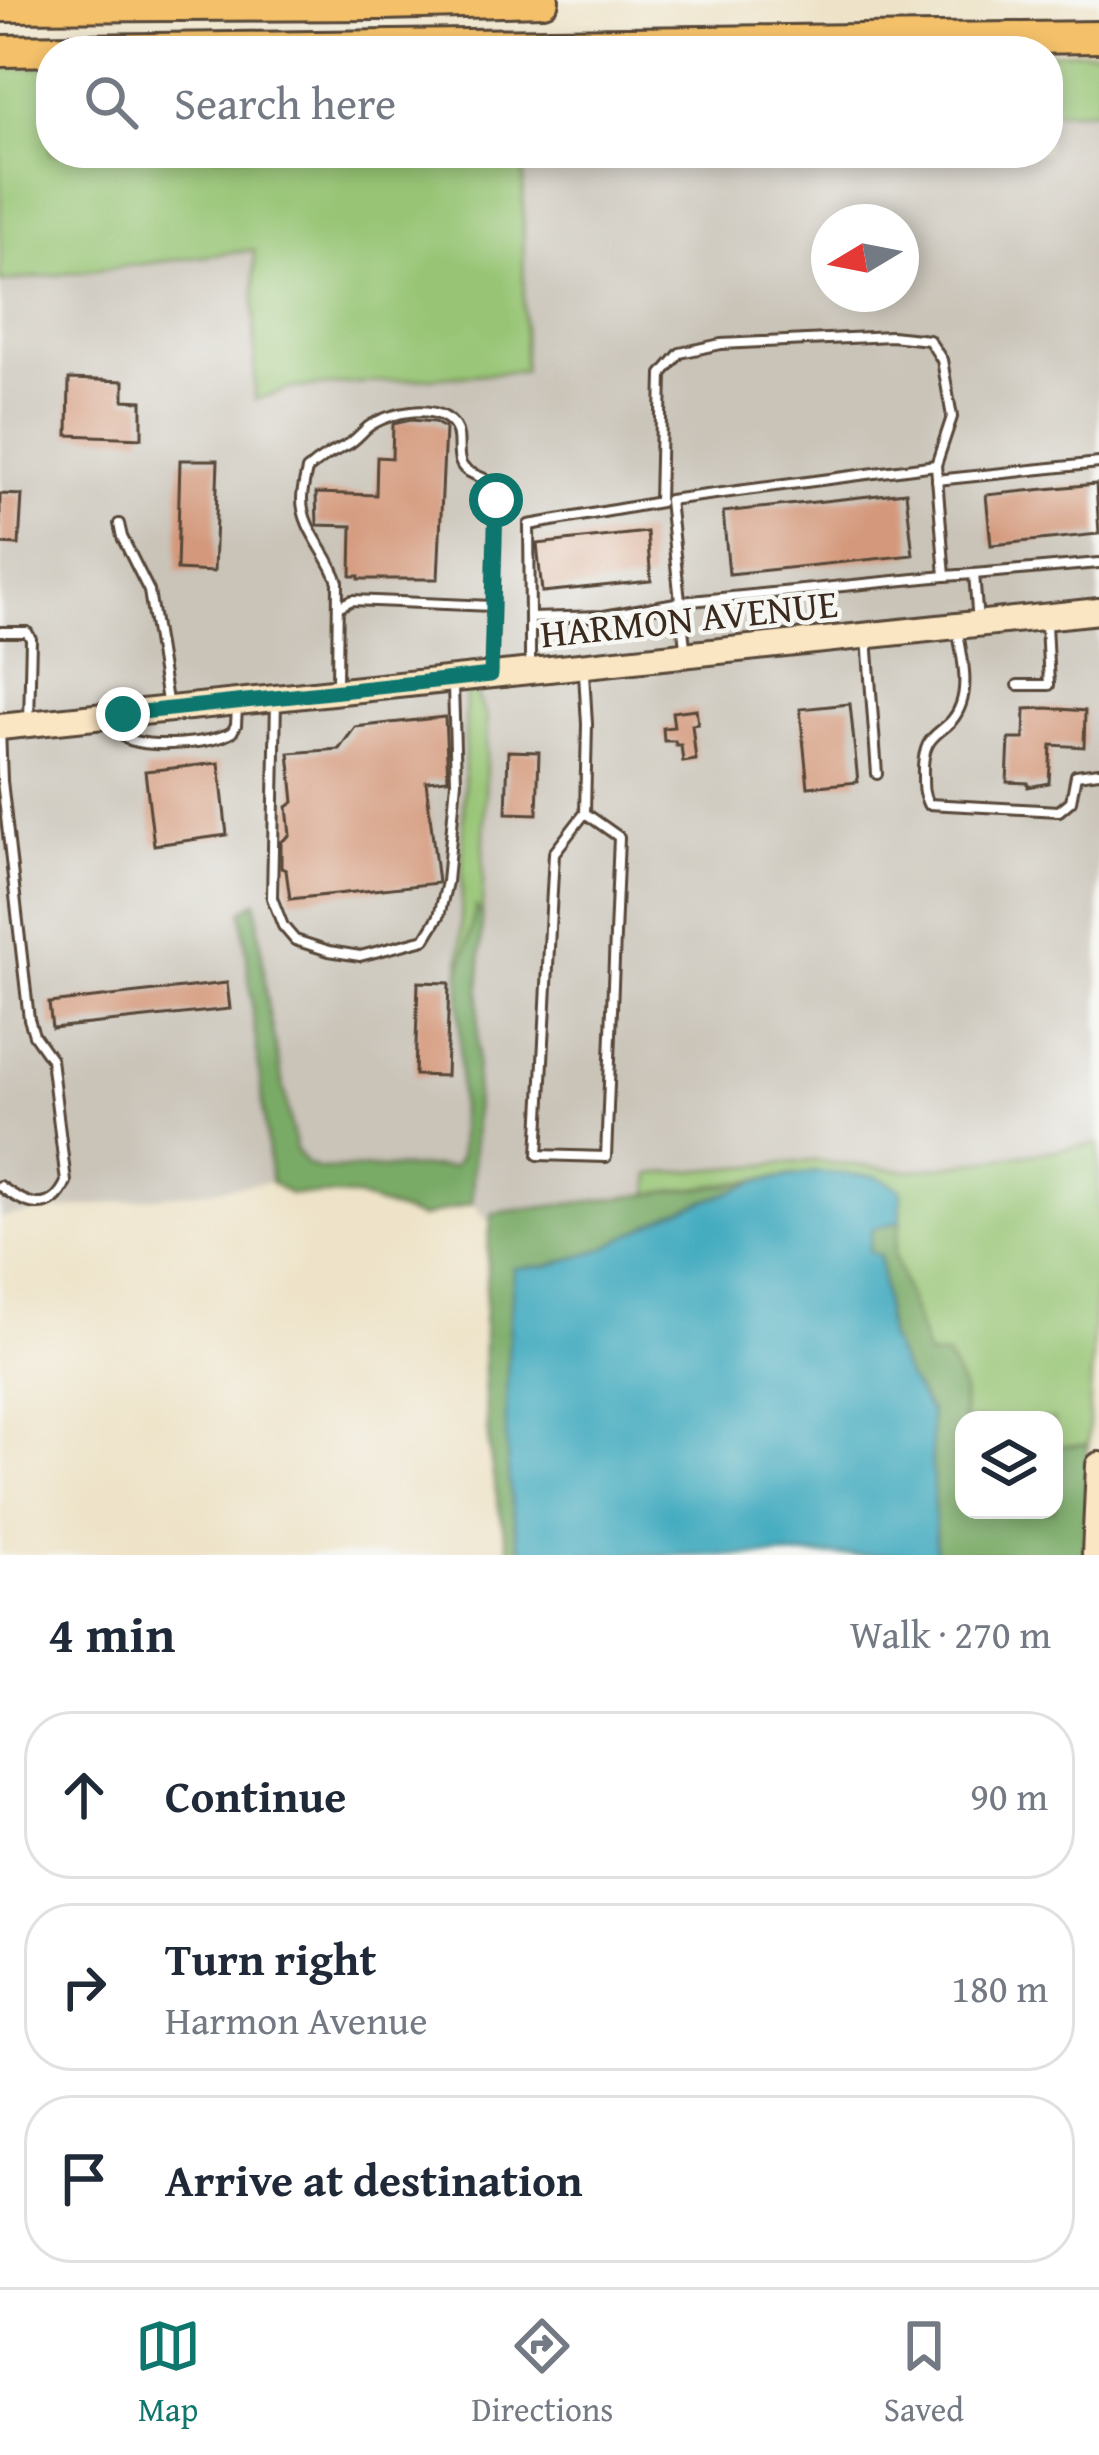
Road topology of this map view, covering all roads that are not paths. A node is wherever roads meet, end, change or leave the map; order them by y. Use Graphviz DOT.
graph roads {
  1 [pos="543,0"];
  2 [pos="0,6"];
  3 [pos="1063,37"];
  4 [pos="1099,37"];
  5 [pos="0,51"];
  6 [pos="36,51"];
  7 [pos="1099,463"];
  8 [pos="936,465"];
  9 [pos="937,480"];
  10 [pos="664,501"];
  11 [pos="119,524"];
  12 [pos="1099,563"];
  13 [pos="974,574"];
  14 [pos="945,576"];
  15 [pos="681,602"];
  16 [pos="492,606"];
  17 [pos="338,607"];
  18 [pos="1099,610"];
  19 [pos="1045,616"];
  20 [pos="530,618"];
  21 [pos="967,625"];
  22 [pos="0,632"];
  23 [pos="867,636"];
  24 [pos="686,655"];
  25 [pos="583,665"];
  26 [pos="530,671"];
  27 [pos="491,675"];
  28 [pos="452,679"];
  29 [pos="1018,685"];
  30 [pos="338,691"];
  31 [pos="276,697"];
  32 [pos="237,701"];
  33 [pos="169,709"];
  34 [pos="123,714"];
  35 [pos="29,724"];
  36 [pos="0,727"];
  37 [pos="1099,772"];
  38 [pos="877,774"];
  39 [pos="585,814"];
  40 [pos="0,1186"];
  41 [pos="1099,1465"];
  42 [pos="1095,1555"];
  1 -- 2 [label="highway"];
  3 -- 4 [label="highway"];
  5 -- 6 [label="highway"];
  7 -- 9 [label="lane"];
  8 -- 9 [label="lane"];
  8 -- 10 [label="lane"];
  8 -- 10 [label="lane"];
  9 -- 14 [label="lane"];
  10 -- 15 [label="lane"];
  10 -- 20 [label="lane"];
  11 -- 33 [label="lane"];
  12 -- 13 [label="lane"];
  13 -- 14 [label="lane"];
  13 -- 21 [label="lane"];
  14 -- 15 [label="lane"];
  15 -- 20 [label="lane"];
  15 -- 24 [label="lane"];
  16 -- 17 [label="lane"];
  16 -- 17 [label="lane"];
  16 -- 27 [label="lane"];
  17 -- 30 [label="lane"];
  18 -- 19 [label="main road, HARMON AVENUE"];
  19 -- 21 [label="main road, HARMON AVENUE"];
  19 -- 29 [label="lane"];
  20 -- 26 [label="lane"];
  21 -- 23 [label="main road, HARMON AVENUE"];
  21 -- 37 [label="lane"];
  22 -- 35 [label="lane"];
  23 -- 24 [label="main road, HARMON AVENUE"];
  23 -- 38 [label="lane"];
  24 -- 25 [label="main road, HARMON AVENUE"];
  25 -- 26 [label="main road, HARMON AVENUE"];
  25 -- 39 [label="lane"];
  26 -- 27 [label="main road, HARMON AVENUE"];
  27 -- 28 [label="main road, HARMON AVENUE"];
  28 -- 30 [label="main road, HARMON AVENUE"];
  28 -- 31 [label="lane"];
  30 -- 31 [label="main road, HARMON AVENUE"];
  31 -- 32 [label="main road, HARMON AVENUE"];
  32 -- 33 [label="main road, HARMON AVENUE"];
  32 -- 34 [label="lane"];
  33 -- 34 [label="main road, HARMON AVENUE"];
  34 -- 35 [label="main road, HARMON AVENUE"];
  35 -- 36 [label="main road, HARMON AVENUE"];
  36 -- 40 [label="lane"];
  39 -- 39 [label="lane"];
  41 -- 42 [label="main road"];
}
